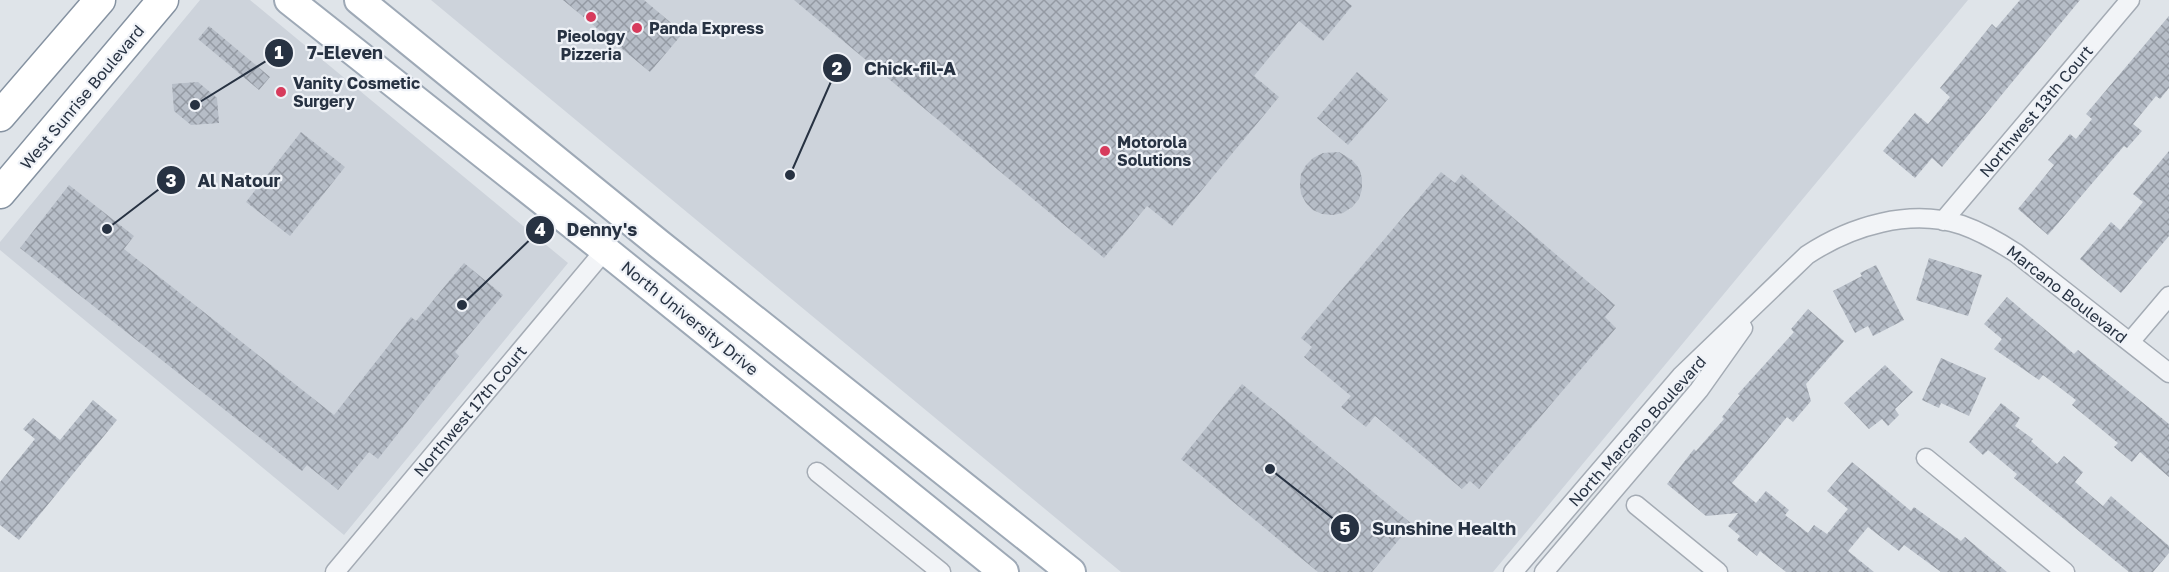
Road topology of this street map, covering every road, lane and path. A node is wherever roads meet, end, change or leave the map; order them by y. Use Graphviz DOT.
graph roads {
  1 [pos="100,0"];
  2 [pos="163,0"];
  3 [pos="289,0"];
  4 [pos="359,0"];
  5 [pos="2130,0"];
  6 [pos="0,116"];
  7 [pos="0,193"];
  8 [pos="555,211"];
  9 [pos="625,214"];
  10 [pos="1943,221"];
  11 [pos="1854,230"];
  12 [pos="659,244"];
  13 [pos="605,250"];
  14 [pos="1767,295"];
  15 [pos="2169,296"];
  16 [pos="2130,342"];
  17 [pos="2169,373"];
  18 [pos="1926,458"];
  19 [pos="818,472"];
  20 [pos="1636,505"];
  21 [pos="943,522"];
  22 [pos="1038,546"];
  23 [pos="335,572"];
  24 [pos="941,572"];
  25 [pos="1004,572"];
  26 [pos="1071,572"];
  27 [pos="1513,572"];
  28 [pos="1544,572"];
  29 [pos="1718,572"];
  30 [pos="2065,572"];
  1 -- 6 [label="highway"];
  2 -- 7 [label="highway, West Sunrise Boulevard"];
  3 -- 8 [label="main road, North University Drive"];
  4 -- 9 [label="main road"];
  5 -- 10 [label="street, Northwest 13th Court"];
  8 -- 9 [label="main road"];
  8 -- 13 [label="main road, North University Drive"];
  9 -- 12 [label="main road"];
  10 -- 11 [label="street, Marcano Boulevard"];
  10 -- 16 [label="street, Marcano Boulevard"];
  11 -- 14 [label="street, North Marcano Boulevard"];
  12 -- 13 [label="main road"];
  12 -- 22 [label="main road"];
  13 -- 21 [label="main road, North University Drive"];
  13 -- 23 [label="street, Northwest 17th Court"];
  14 -- 27 [label="street, North Marcano Boulevard"];
  14 -- 28 [label="street, North Marcano Boulevard"];
  15 -- 16 [label="street"];
  16 -- 17 [label="street, Marcano Boulevard"];
  18 -- 30 [label="street"];
  19 -- 24 [label="street"];
  20 -- 29 [label="street"];
  21 -- 22 [label="main road"];
  21 -- 25 [label="main road, North University Drive"];
  22 -- 26 [label="main road"];
}
